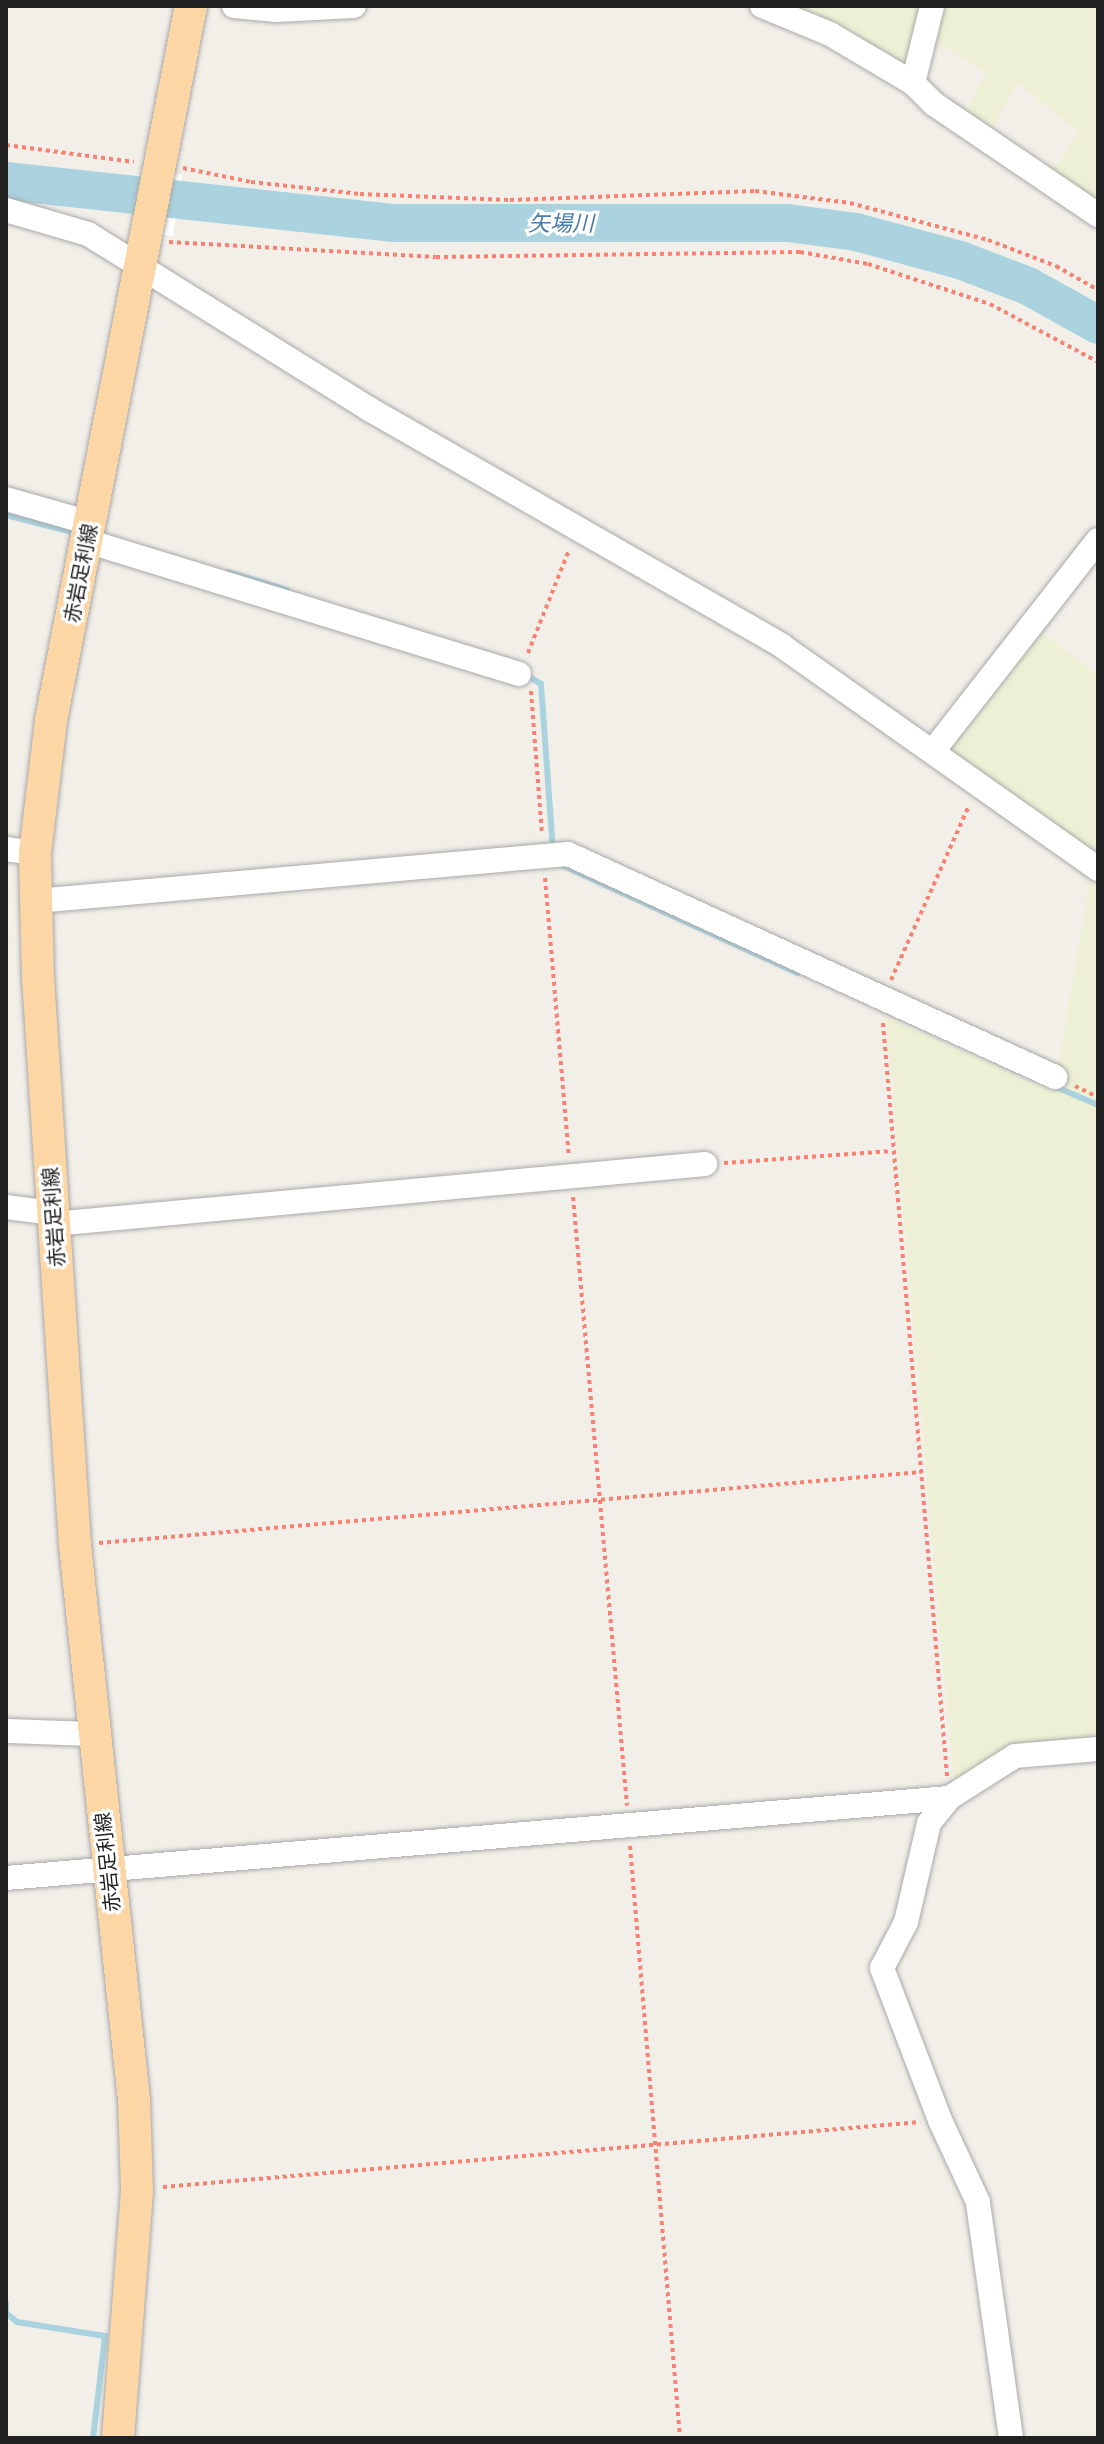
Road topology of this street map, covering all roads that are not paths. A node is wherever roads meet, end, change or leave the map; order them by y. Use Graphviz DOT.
graph roads {
  1 [pos="191,6"];
  2 [pos="234,6"];
  3 [pos="354,6"];
  4 [pos="762,6"];
  5 [pos="932,6"];
  6 [pos="913,83"];
  7 [pos="6,210"];
  8 [pos="1098,215"];
  9 [pos="141,268"];
  10 [pos="6,499"];
  11 [pos="88,532"];
  12 [pos="1098,540"];
  13 [pos="519,674"];
  14 [pos="933,751"];
  15 [pos="20,851"];
  16 [pos="1098,869"];
  17 [pos="36,901"];
  18 [pos="1055,1077"];
  19 [pos="705,1164"];
  20 [pos="6,1207"];
  21 [pos="52,1218"];
  22 [pos="6,1731"];
  23 [pos="94,1734"];
  24 [pos="1098,1749"];
  25 [pos="949,1798"];
  26 [pos="107,1868"];
  27 [pos="6,1878"];
  28 [pos="118,2438"];
  29 [pos="1011,2438"];
  1 -- 9 [label="main road, 赤岩足利線"];
  2 -- 3 [label="street"];
  4 -- 6 [label="street"];
  5 -- 6 [label="street"];
  6 -- 8 [label="street"];
  7 -- 9 [label="street"];
  9 -- 11 [label="main road, 赤岩足利線"];
  9 -- 14 [label="street"];
  10 -- 11 [label="street"];
  11 -- 13 [label="street"];
  11 -- 15 [label="main road, 赤岩足利線"];
  12 -- 14 [label="street"];
  14 -- 16 [label="street"];
  15 -- 17 [label="main road, 赤岩足利線"];
  17 -- 18 [label="street"];
  17 -- 21 [label="main road, 赤岩足利線"];
  19 -- 21 [label="street"];
  20 -- 21 [label="street"];
  21 -- 23 [label="main road, 赤岩足利線"];
  22 -- 23 [label="street"];
  23 -- 26 [label="main road, 赤岩足利線"];
  24 -- 25 [label="street"];
  25 -- 26 [label="street"];
  25 -- 29 [label="street"];
  26 -- 27 [label="street"];
  26 -- 28 [label="main road, 赤岩足利線"];
}
